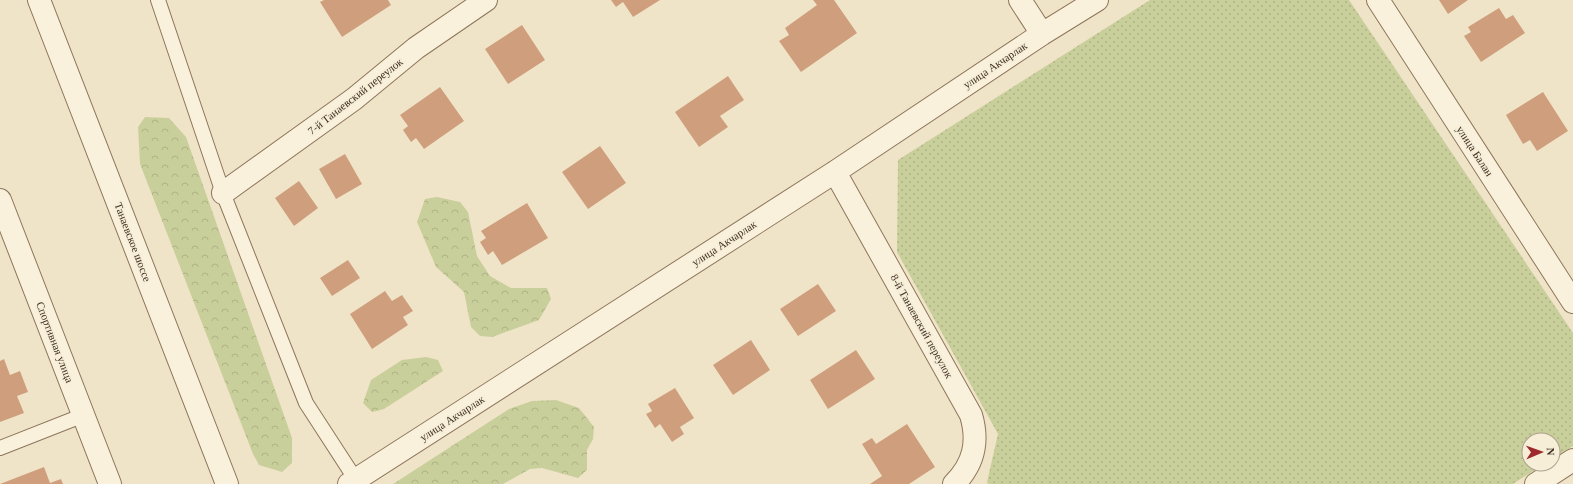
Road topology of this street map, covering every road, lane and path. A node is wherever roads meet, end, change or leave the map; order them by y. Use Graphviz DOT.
graph roads {
  1 [pos="39,0"];
  2 [pos="158,0"];
  3 [pos="486,0"];
  4 [pos="1020,0"];
  5 [pos="1097,0"];
  6 [pos="1378,0"];
  7 [pos="1042,34"];
  8 [pos="835,172"];
  9 [pos="223,193"];
  10 [pos="0,200"];
  11 [pos="1573,302"];
  12 [pos="84,415"];
  13 [pos="0,448"];
  14 [pos="1573,460"];
  15 [pos="353,482"];
  16 [pos="110,484"];
  17 [pos="227,484"];
  18 [pos="954,484"];
  19 [pos="1536,484"];
  1 -- 17 [label="street, Танаевское шоссе"];
  2 -- 9 [label="lane"];
  3 -- 9 [label="street, 7-й Танаевский переулок"];
  4 -- 7 [label="street"];
  5 -- 7 [label="street, улица Акчарлак"];
  6 -- 11 [label="street, улица Балан"];
  7 -- 8 [label="street, улица Акчарлак"];
  8 -- 15 [label="street, улица Акчарлак"];
  8 -- 18 [label="street, 8-й Танаевский переулок"];
  9 -- 15 [label="lane"];
  10 -- 12 [label="street, Спортивная улица"];
  12 -- 13 [label="lane"];
  12 -- 16 [label="street, Спортивная улица"];
  14 -- 19 [label="street"];
}
